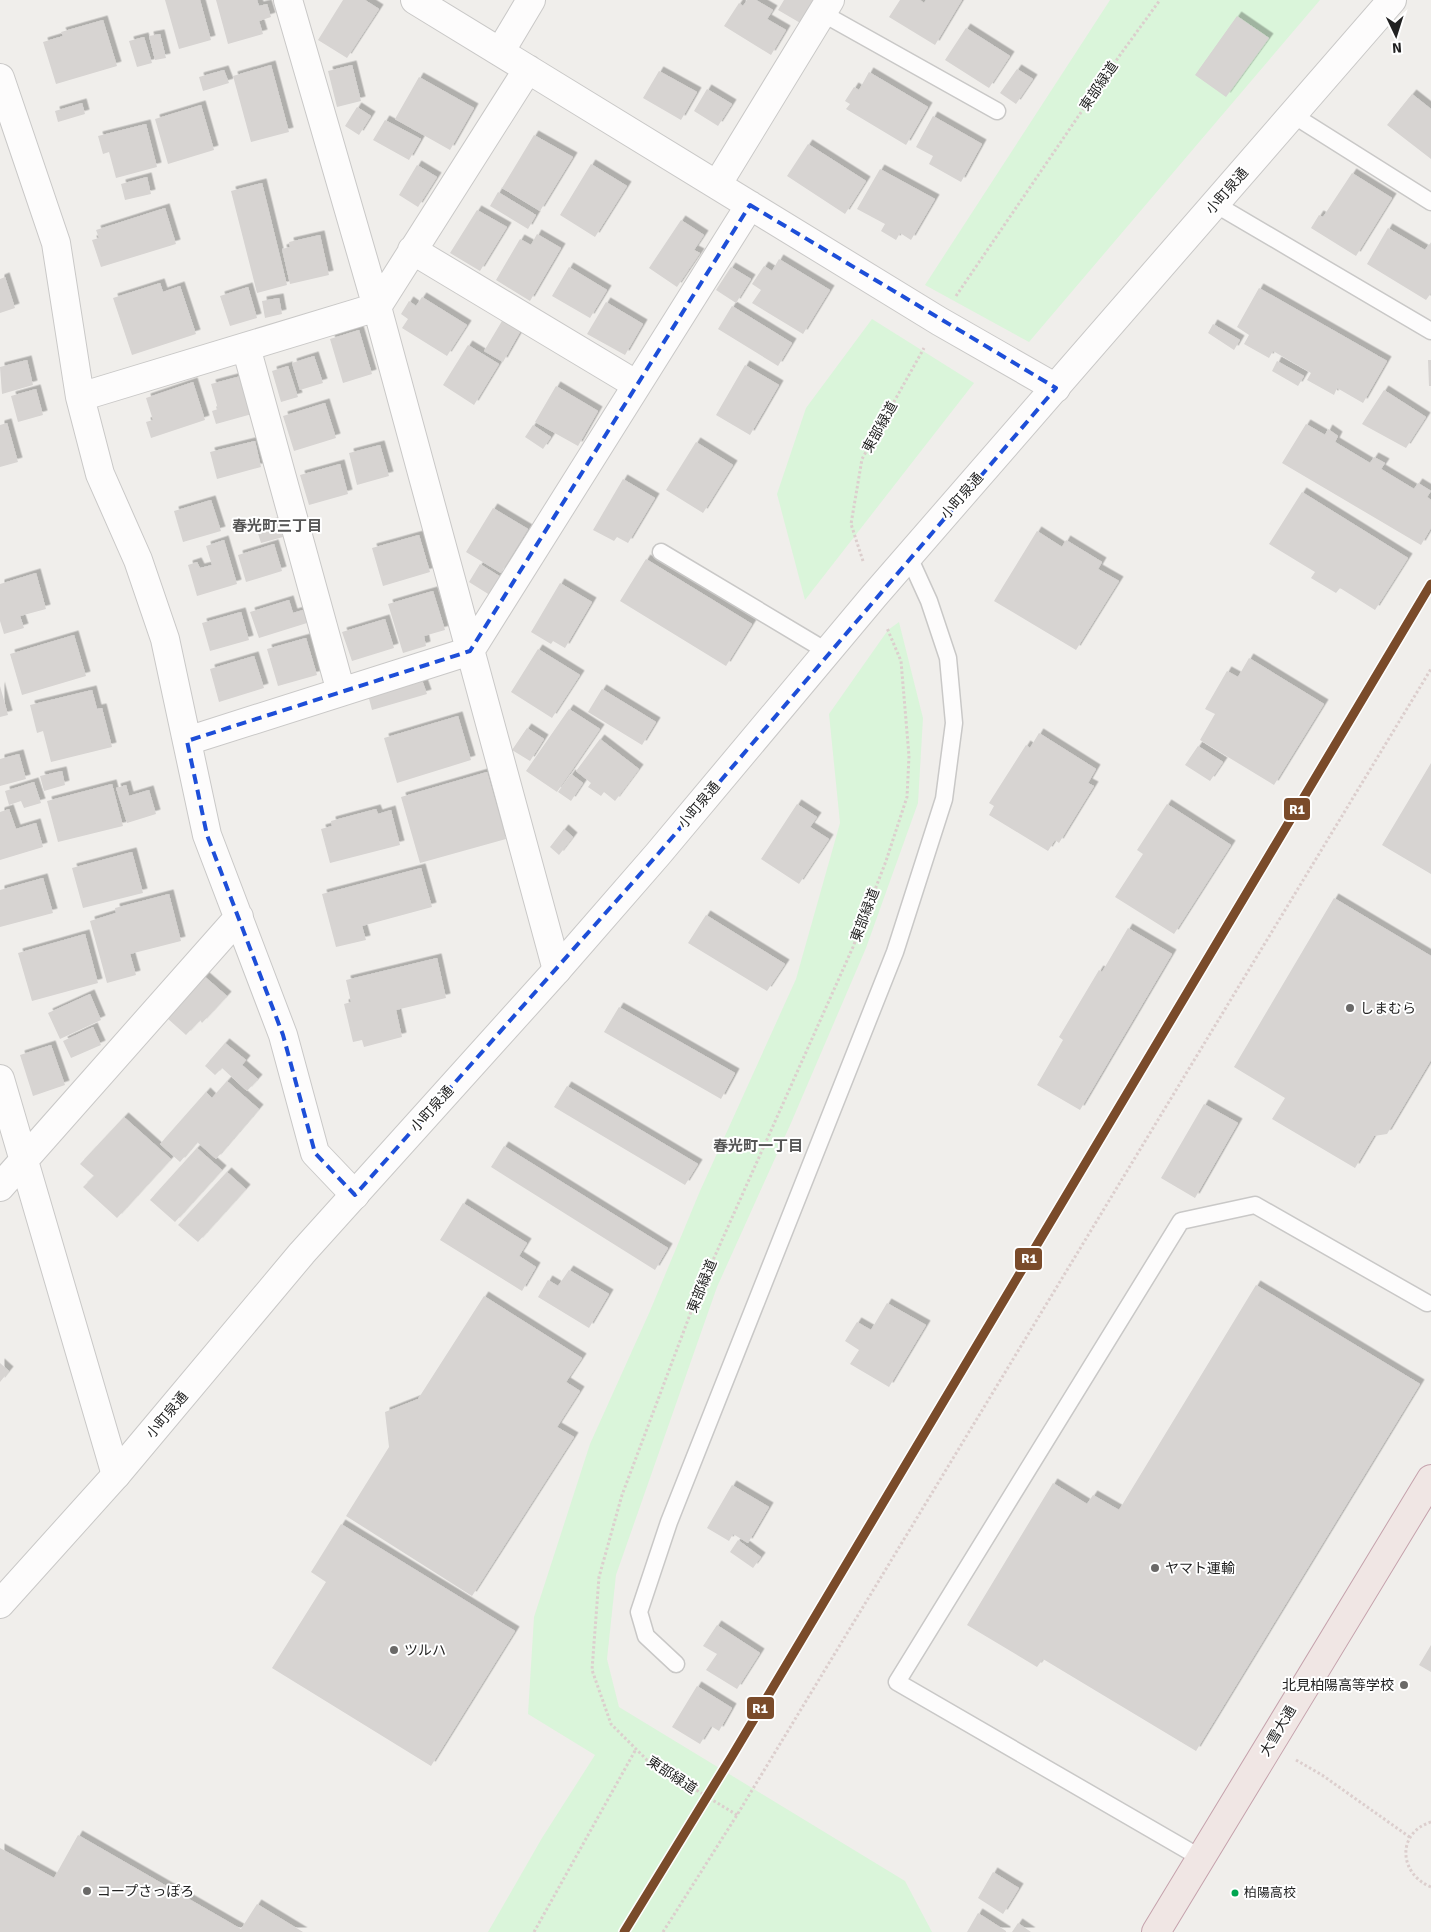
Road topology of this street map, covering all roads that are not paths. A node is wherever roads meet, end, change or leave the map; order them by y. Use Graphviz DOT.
graph roads {
  1 [pos="288,0"];
  2 [pos="415,0"];
  3 [pos="531,0"];
  4 [pos="1392,0"];
  5 [pos="826,6"];
  6 [pos="500,52"];
  7 [pos="528,69"];
  8 [pos="0,78"];
  9 [pos="998,111"];
  10 [pos="1293,115"];
  11 [pos="717,185"];
  12 [pos="1431,202"];
  13 [pos="1216,204"];
  14 [pos="750,205"];
  15 [pos="412,250"];
  16 [pos="377,307"];
  17 [pos="1431,331"];
  18 [pos="246,347"];
  19 [pos="637,385"];
  20 [pos="1056,388"];
  21 [pos="80,397"];
  22 [pos="661,552"];
  23 [pos="909,557"];
  24 [pos="470,651"];
  25 [pos="828,652"];
  26 [pos="341,692"];
  27 [pos="187,741"];
  28 [pos="239,917"];
  29 [pos="557,970"];
  30 [pos="0,1079"];
  31 [pos="23,1162"];
  32 [pos="0,1187"];
  33 [pos="355,1195"];
  34 [pos="1427,1303"];
  35 [pos="116,1475"];
  36 [pos="1431,1479"];
  37 [pos="0,1604"];
  38 [pos="676,1664"];
  39 [pos="1201,1858"];
  40 [pos="1156,1932"];
  1 -- 16 [label="street"];
  2 -- 6 [label="street"];
  3 -- 6 [label="street"];
  4 -- 10 [label="street, 小町泉通"];
  5 -- 9 [label="lane"];
  5 -- 11 [label="street"];
  6 -- 7 [label="street"];
  7 -- 11 [label="street"];
  7 -- 15 [label="street"];
  8 -- 21 [label="street"];
  10 -- 12 [label="lane"];
  10 -- 13 [label="street, 小町泉通"];
  11 -- 14 [label="street"];
  13 -- 17 [label="lane"];
  13 -- 20 [label="street, 小町泉通"];
  14 -- 19 [label="street"];
  14 -- 20 [label="street"];
  15 -- 16 [label="street"];
  15 -- 19 [label="street"];
  16 -- 18 [label="street"];
  16 -- 24 [label="street"];
  18 -- 21 [label="street"];
  18 -- 26 [label="street"];
  19 -- 24 [label="street"];
  20 -- 23 [label="street, 小町泉通"];
  21 -- 27 [label="street"];
  22 -- 25 [label="lane"];
  23 -- 25 [label="street, 小町泉通"];
  23 -- 38 [label="lane"];
  24 -- 26 [label="street"];
  24 -- 29 [label="street"];
  25 -- 29 [label="street, 小町泉通"];
  26 -- 27 [label="street"];
  27 -- 28 [label="street"];
  28 -- 31 [label="street"];
  28 -- 33 [label="street"];
  29 -- 33 [label="street, 小町泉通"];
  30 -- 31 [label="street"];
  31 -- 32 [label="street"];
  31 -- 35 [label="street"];
  33 -- 35 [label="street, 小町泉通"];
  34 -- 39 [label="lane"];
  35 -- 37 [label="street, 小町泉通"];
  36 -- 39 [label="highway, 大雪大通"];
  39 -- 40 [label="highway, 大雪大通"];
}
